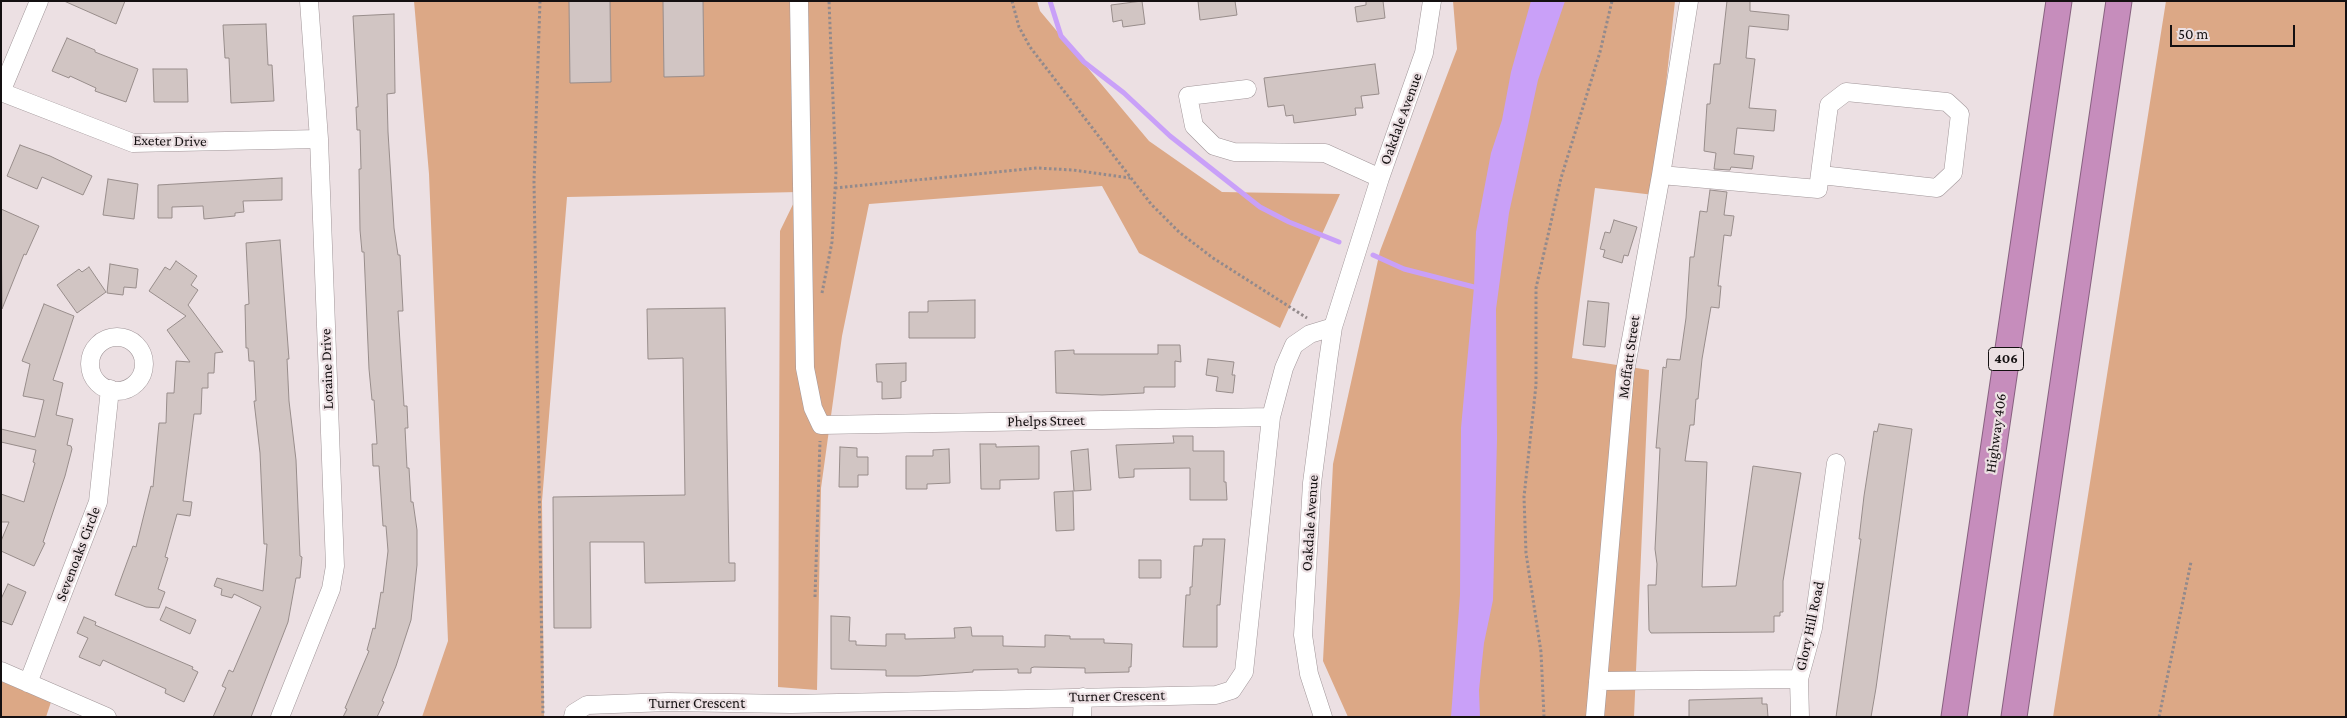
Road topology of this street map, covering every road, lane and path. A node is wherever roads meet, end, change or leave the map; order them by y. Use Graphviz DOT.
graph roads {
  1 [pos="39,1"];
  2 [pos="540,1"];
  3 [pos="799,1"];
  4 [pos="829,1"];
  5 [pos="1012,1"];
  6 [pos="1432,1"];
  7 [pos="1612,1"];
  8 [pos="1689,1"];
  9 [pos="2059,1"];
  10 [pos="2119,1"];
  11 [pos="305,5"];
  12 [pos="1247,89"];
  13 [pos="1,92"];
  14 [pos="319,139"];
  15 [pos="1661,175"];
  16 [pos="1820,175"];
  17 [pos="1130,178"];
  18 [pos="1380,178"];
  19 [pos="835,188"];
  20 [pos="821,295"];
  21 [pos="1334,327"];
  22 [pos="110,389"];
  23 [pos="1271,417"];
  24 [pos="821,425"];
  25 [pos="1836,463"];
  26 [pos="2191,562"];
  27 [pos="815,597"];
  28 [pos="1,670"];
  29 [pos="1799,679"];
  30 [pos="1598,681"];
  31 [pos="28,683"];
  32 [pos="1083,697"];
  33 [pos="792,710"];
  34 [pos="107,717"];
  35 [pos="280,717"];
  36 [pos="543,717"];
  37 [pos="573,717"];
  38 [pos="1082,717"];
  39 [pos="1323,717"];
  40 [pos="1544,717"];
  41 [pos="1595,717"];
  42 [pos="1800,717"];
  43 [pos="1954,717"];
  44 [pos="2014,717"];
  45 [pos="2159,717"];
  1 -- 13 [label="street"];
  2 -- 36 [label="path"];
  3 -- 24 [label="street"];
  4 -- 19 [label="path"];
  5 -- 17 [label="path"];
  6 -- 18 [label="street, Oakdale Avenue"];
  7 -- 40 [label="path"];
  8 -- 15 [label="street, Moffatt Street"];
  9 -- 43 [label="highway, Highway 406 / 406"];
  10 -- 44 [label="highway"];
  11 -- 14 [label="street, Loraine Drive"];
  12 -- 18 [label="street"];
  13 -- 14 [label="street, Exeter Drive"];
  14 -- 35 [label="street, Loraine Drive"];
  15 -- 16 [label="street"];
  15 -- 30 [label="street, Moffatt Street"];
  16 -- 16 [label="street"];
  17 -- 19 [label="path"];
  17 -- 21 [label="path"];
  18 -- 21 [label="street, Oakdale Avenue"];
  19 -- 20 [label="path"];
  21 -- 23 [label="street, Turner Crescent"];
  21 -- 39 [label="street, Oakdale Avenue"];
  22 -- 31 [label="street, Sevenoaks Circle"];
  23 -- 24 [label="street, Phelps Street"];
  23 -- 32 [label="street, Turner Crescent"];
  24 -- 27 [label="path"];
  25 -- 29 [label="street, Glory Hill Road"];
  26 -- 45 [label="path"];
  28 -- 31 [label="street"];
  29 -- 30 [label="street, Glory Hill Road"];
  29 -- 42 [label="street"];
  30 -- 41 [label="street, Moffatt Street"];
  31 -- 34 [label="street"];
  32 -- 33 [label="street, Turner Crescent"];
  32 -- 38 [label="street"];
  33 -- 37 [label="street, Turner Crescent"];
}
